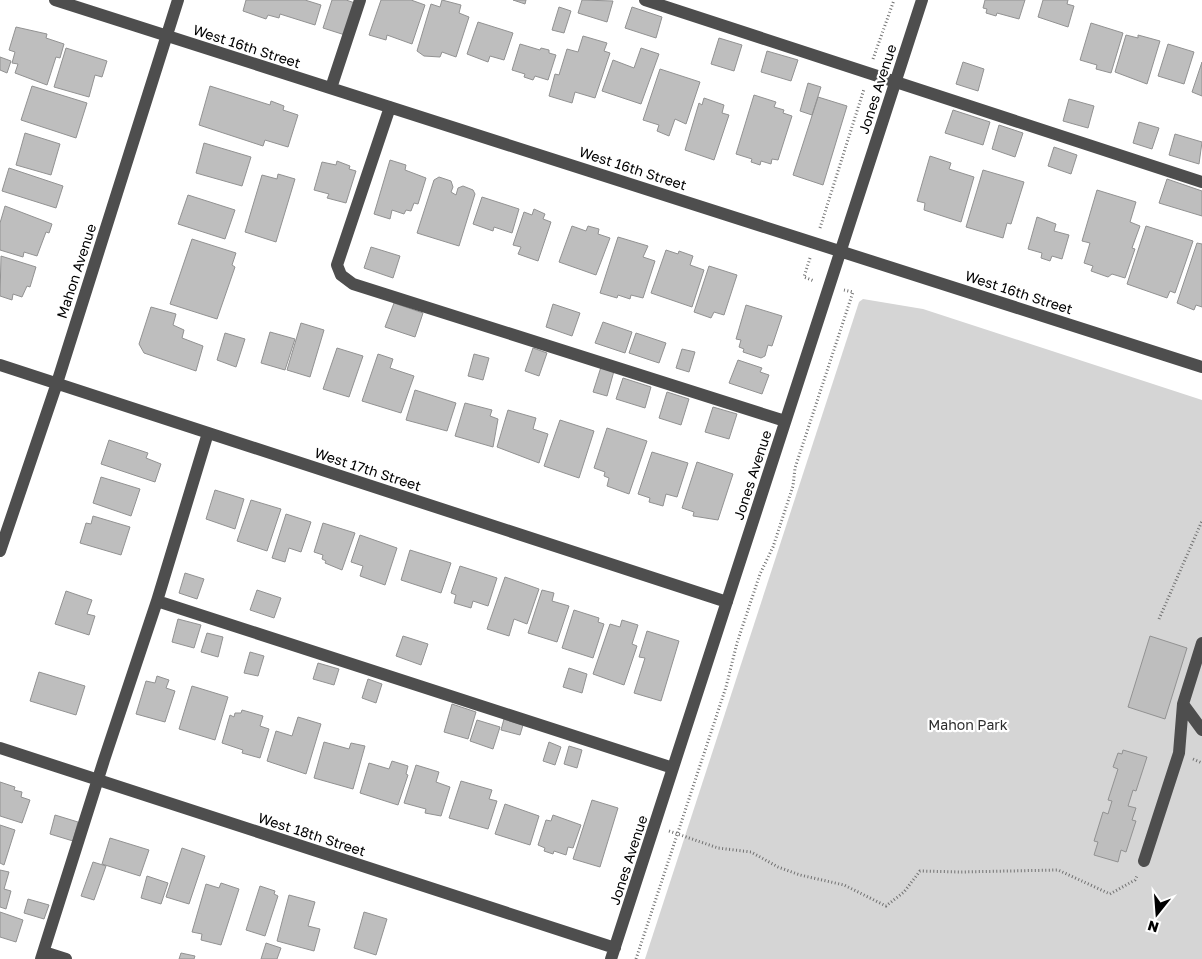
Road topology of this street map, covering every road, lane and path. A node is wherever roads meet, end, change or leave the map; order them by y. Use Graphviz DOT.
graph roads {
  1 [pos="55,0"];
  2 [pos="178,0"];
  3 [pos="360,0"];
  4 [pos="645,0"];
  5 [pos="894,0"];
  6 [pos="922,0"];
  7 [pos="166,36"];
  8 [pos="872,64"];
  9 [pos="895,81"];
  10 [pos="865,85"];
  11 [pos="331,88"];
  12 [pos="390,107"];
  13 [pos="1202,182"];
  14 [pos="817,235"];
  15 [pos="840,250"];
  16 [pos="808,263"];
  17 [pos="819,283"];
  18 [pos="839,290"];
  19 [pos="0,365"];
  20 [pos="1202,367"];
  21 [pos="57,383"];
  22 [pos="785,421"];
  23 [pos="208,433"];
  24 [pos="1202,521"];
  25 [pos="0,550"];
  26 [pos="157,601"];
  27 [pos="728,602"];
  28 [pos="1158,619"];
  29 [pos="1202,644"];
  30 [pos="1183,704"];
  31 [pos="1202,730"];
  32 [pos="0,748"];
  33 [pos="673,768"];
  34 [pos="98,780"];
  35 [pos="655,826"];
  36 [pos="676,833"];
  37 [pos="1144,861"];
  38 [pos="613,953"];
  39 [pos="43,955"];
  40 [pos="66,959"];
  41 [pos="636,959"];
  1 -- 7 [label="street, West 16th Street"];
  2 -- 7 [label="street, Mahon Avenue"];
  3 -- 11 [label="street"];
  4 -- 9 [label="street"];
  5 -- 8 [label="path"];
  6 -- 9 [label="street, Jones Avenue"];
  7 -- 11 [label="street, West 16th Street"];
  7 -- 21 [label="street, Mahon Avenue"];
  9 -- 13 [label="street"];
  9 -- 15 [label="street, Jones Avenue"];
  10 -- 14 [label="path"];
  11 -- 12 [label="street, West 16th Street"];
  12 -- 15 [label="street, West 16th Street"];
  12 -- 22 [label="street"];
  15 -- 20 [label="street, West 16th Street"];
  15 -- 22 [label="street, Jones Avenue"];
  16 -- 17 [label="path"];
  18 -- 36 [label="path"];
  19 -- 21 [label="street, West 17th Street"];
  21 -- 23 [label="street, West 17th Street"];
  21 -- 25 [label="street, Mahon Avenue"];
  22 -- 27 [label="street, Jones Avenue"];
  23 -- 26 [label="street"];
  23 -- 27 [label="street, West 17th Street"];
  24 -- 28 [label="path"];
  26 -- 33 [label="street"];
  26 -- 34 [label="street"];
  27 -- 33 [label="street, Jones Avenue"];
  29 -- 30 [label="street"];
  30 -- 31 [label="street"];
  30 -- 37 [label="street"];
  32 -- 34 [label="street, West 18th Street"];
  33 -- 35 [label="street, Jones Avenue"];
  34 -- 38 [label="street, West 18th Street"];
  34 -- 39 [label="street"];
  35 -- 36 [label="path"];
  35 -- 38 [label="street, Jones Avenue"];
  36 -- 37 [label="path"];
  36 -- 41 [label="path"];
  39 -- 40 [label="street"];
}
